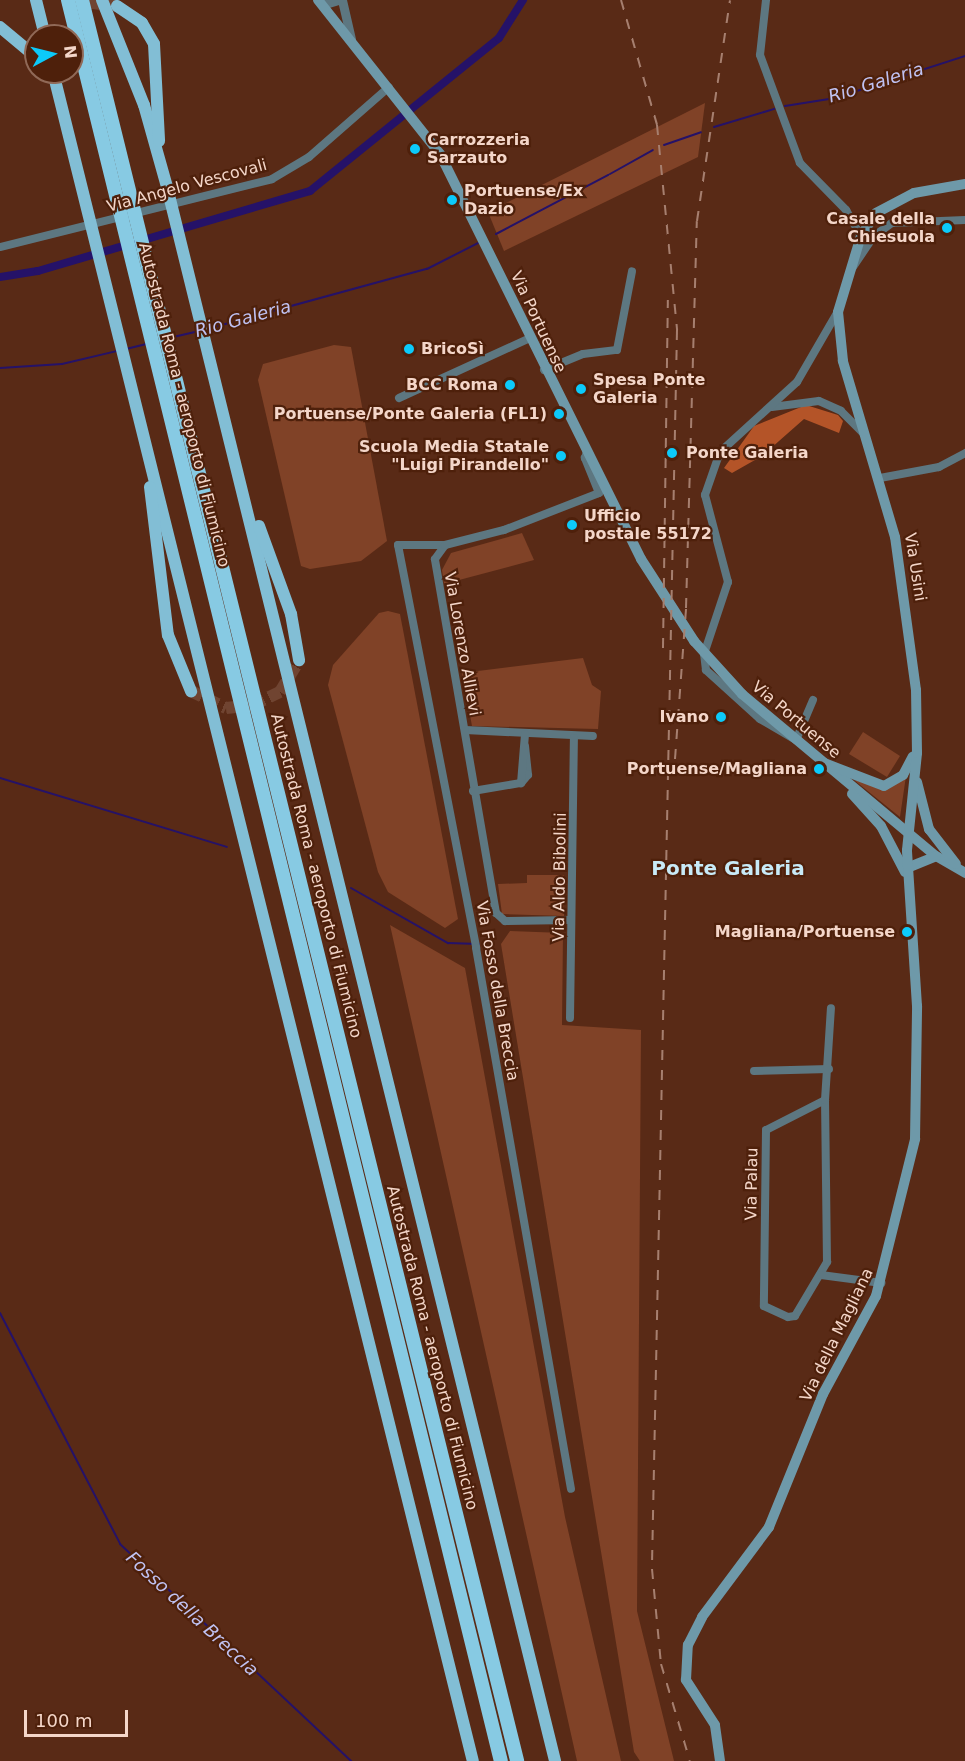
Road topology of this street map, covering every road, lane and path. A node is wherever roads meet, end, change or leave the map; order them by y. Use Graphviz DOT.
graph roads {
  1 [pos="36,0"];
  2 [pos="68,0"];
  3 [pos="82,0"];
  4 [pos="102,0"];
  5 [pos="340,0"];
  6 [pos="766,0"];
  7 [pos="321,2"];
  8 [pos="117,6"];
  9 [pos="42,24"];
  10 [pos="0,27"];
  11 [pos="351,39"];
  12 [pos="24,47"];
  13 [pos="51,84"];
  14 [pos="56,84"];
  15 [pos="389,87"];
  16 [pos="64,116"];
  17 [pos="160,160"];
  18 [pos="965,184"];
  19 [pos="123,194"];
  20 [pos="965,220"];
  21 [pos="861,236"];
  22 [pos="0,247"];
  23 [pos="850,267"];
  24 [pos="632,271"];
  25 [pos="838,312"];
  26 [pos="528,339"];
  27 [pos="544,370"];
  28 [pos="172,391"];
  29 [pos="399,398"];
  30 [pos="136,400"];
  31 [pos="769,408"];
  32 [pos="870,442"];
  33 [pos="587,451"];
  34 [pos="965,453"];
  35 [pos="237,466"];
  36 [pos="880,478"];
  37 [pos="445,545"];
  38 [pos="299,660"];
  39 [pos="191,691"];
  40 [pos="813,699"];
  41 [pos="465,730"];
  42 [pos="525,734"];
  43 [pos="593,736"];
  44 [pos="574,738"];
  45 [pos="796,740"];
  46 [pos="917,748"];
  47 [pos="824,763"];
  48 [pos="915,767"];
  49 [pos="847,783"];
  50 [pos="473,791"];
  51 [pos="908,833"];
  52 [pos="936,856"];
  53 [pos="907,868"];
  54 [pos="965,873"];
  55 [pos="908,881"];
  56 [pos="569,920"];
  57 [pos="831,1008"];
  58 [pos="570,1017"];
  59 [pos="829,1070"];
  60 [pos="754,1071"];
  61 [pos="825,1100"];
  62 [pos="821,1275"];
  63 [pos="881,1283"];
  64 [pos="571,1489"];
  65 [pos="473,1761"];
  66 [pos="501,1761"];
  67 [pos="517,1761"];
  68 [pos="555,1761"];
  69 [pos="720,1761"];
  1 -- 9 [label="highway"];
  2 -- 19 [label="highway, Autostrada Roma - aeroporto di Fiumicino"];
  3 -- 19 [label="highway, Autostrada Roma - aeroporto di Fiumicino"];
  4 -- 17 [label="highway"];
  5 -- 7 [label="street"];
  5 -- 11 [label="street"];
  6 -- 21 [label="street"];
  7 -- 11 [label="main road, Via Portuense"];
  8 -- 17 [label="highway"];
  10 -- 12 [label="highway"];
  11 -- 15 [label="main road, Via Portuense"];
  13 -- 16 [label="highway"];
  14 -- 16 [label="highway"];
  15 -- 22 [label="street, Via Angelo Vescovali"];
  15 -- 26 [label="main road, Via Portuense"];
  16 -- 30 [label="highway"];
  17 -- 35 [label="highway"];
  18 -- 21 [label="main road"];
  19 -- 28 [label="highway, Autostrada Roma - aeroporto di Fiumicino"];
  20 -- 23 [label="street"];
  21 -- 23 [label="main road"];
  23 -- 25 [label="main road"];
  24 -- 27 [label="street"];
  25 -- 31 [label="street"];
  25 -- 32 [label="main road, Via Usini"];
  26 -- 27 [label="main road, Via Portuense"];
  26 -- 29 [label="street"];
  27 -- 33 [label="main road, Via Portuense"];
  28 -- 66 [label="highway, Autostrada Roma - aeroporto di Fiumicino"];
  28 -- 67 [label="highway, Autostrada Roma - aeroporto di Fiumicino"];
  30 -- 39 [label="highway"];
  30 -- 65 [label="highway"];
  31 -- 32 [label="street"];
  31 -- 45 [label="street"];
  32 -- 36 [label="main road, Via Usini"];
  33 -- 37 [label="street"];
  33 -- 45 [label="main road, Via Portuense"];
  34 -- 36 [label="street"];
  35 -- 38 [label="highway"];
  35 -- 68 [label="highway"];
  36 -- 46 [label="main road, Via Usini"];
  37 -- 41 [label="street, Via Lorenzo Allievi"];
  37 -- 64 [label="street, Via Fosso della Breccia"];
  40 -- 45 [label="street"];
  41 -- 42 [label="street"];
  41 -- 50 [label="street, Via Lorenzo Allievi"];
  42 -- 44 [label="street"];
  42 -- 50 [label="street"];
  43 -- 44 [label="street"];
  44 -- 56 [label="street, Via Aldo Bibolini"];
  45 -- 47 [label="main road, Via Portuense"];
  46 -- 47 [label="main road"];
  46 -- 48 [label="main road, Via Usini"];
  47 -- 49 [label="main road, Via Portuense"];
  48 -- 51 [label="main road, Via Usini"];
  48 -- 54 [label="main road"];
  49 -- 51 [label="main road, Via Portuense"];
  49 -- 55 [label="main road"];
  50 -- 56 [label="street, Via Lorenzo Allievi"];
  51 -- 52 [label="main road, Via Portuense"];
  51 -- 53 [label="main road, Via Usini"];
  52 -- 53 [label="main road"];
  52 -- 54 [label="main road, Via Portuense"];
  53 -- 55 [label="main road, Via della Magliana"];
  55 -- 63 [label="main road, Via della Magliana"];
  56 -- 58 [label="street, Via Aldo Bibolini"];
  57 -- 59 [label="street"];
  59 -- 60 [label="street"];
  59 -- 61 [label="street"];
  61 -- 62 [label="street"];
  61 -- 62 [label="street, Via Palau"];
  62 -- 63 [label="street"];
  63 -- 69 [label="main road, Via della Magliana"];
}
